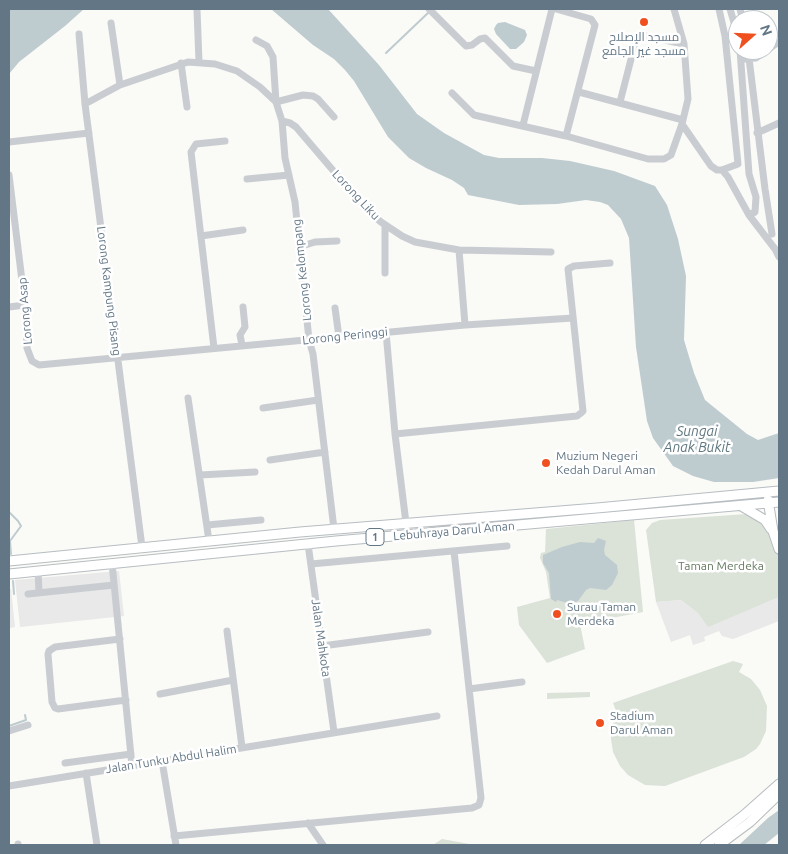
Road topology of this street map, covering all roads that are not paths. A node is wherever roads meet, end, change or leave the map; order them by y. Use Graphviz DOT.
graph roads {
  1 [pos="554,9"];
  2 [pos="674,9"];
  3 [pos="719,9"];
  4 [pos="197,10"];
  5 [pos="432,11"];
  6 [pos="111,23"];
  7 [pos="79,34"];
  8 [pos="256,40"];
  9 [pos="684,44"];
  10 [pos="745,60"];
  11 [pos="745,60"];
  12 [pos="199,62"];
  13 [pos="181,63"];
  14 [pos="536,71"];
  15 [pos="120,85"];
  16 [pos="579,92"];
  17 [pos="452,93"];
  18 [pos="276,102"];
  19 [pos="620,102"];
  20 [pos="86,104"];
  21 [pos="187,107"];
  22 [pos="334,117"];
  23 [pos="282,121"];
  24 [pos="682,122"];
  25 [pos="779,123"];
  26 [pos="523,125"];
  27 [pos="89,133"];
  28 [pos="757,133"];
  29 [pos="566,136"];
  30 [pos="225,141"];
  31 [pos="9,142"];
  32 [pos="738,164"];
  33 [pos="722,170"];
  34 [pos="749,174"];
  35 [pos="9,175"];
  36 [pos="289,175"];
  37 [pos="247,179"];
  38 [pos="768,208"];
  39 [pos="752,213"];
  40 [pos="12,225"];
  41 [pos="385,225"];
  42 [pos="242,230"];
  43 [pos="772,234"];
  44 [pos="201,236"];
  45 [pos="337,241"];
  46 [pos="299,247"];
  47 [pos="459,250"];
  48 [pos="551,252"];
  49 [pos="779,257"];
  50 [pos="610,263"];
  51 [pos="385,273"];
  52 [pos="25,305"];
  53 [pos="9,307"];
  54 [pos="243,307"];
  55 [pos="335,308"];
  56 [pos="573,318"];
  57 [pos="465,325"];
  58 [pos="386,332"];
  59 [pos="339,337"];
  60 [pos="309,340"];
  61 [pos="242,345"];
  62 [pos="214,348"];
  63 [pos="117,358"];
  64 [pos="188,398"];
  65 [pos="318,400"];
  66 [pos="263,408"];
  67 [pos="395,434"];
  68 [pos="324,452"];
  69 [pos="270,460"];
  70 [pos="255,472"];
  71 [pos="200,475"];
  72 [pos="778,491"];
  73 [pos="767,492"];
  74 [pos="768,503"];
  75 [pos="779,504"];
  76 [pos="741,506"];
  77 [pos="261,520"];
  78 [pos="406,523"];
  79 [pos="207,526"];
  80 [pos="334,529"];
  81 [pos="773,531"];
  82 [pos="209,541"];
  83 [pos="308,544"];
  84 [pos="507,546"];
  85 [pos="142,547"];
  86 [pos="779,549"];
  87 [pos="454,551"];
  88 [pos="9,561"];
  89 [pos="112,563"];
  90 [pos="311,564"];
  91 [pos="38,571"];
  92 [pos="9,574"];
  93 [pos="114,585"];
  94 [pos="39,592"];
  95 [pos="28,594"];
  96 [pos="228,631"];
  97 [pos="428,632"];
  98 [pos="120,639"];
  99 [pos="322,646"];
  100 [pos="233,680"];
  101 [pos="522,682"];
  102 [pos="469,689"];
  103 [pos="160,694"];
  104 [pos="126,700"];
  105 [pos="437,716"];
  106 [pos="28,725"];
  107 [pos="9,731"];
  108 [pos="334,732"];
  109 [pos="242,748"];
  110 [pos="131,754"];
  111 [pos="162,761"];
  112 [pos="65,762"];
  113 [pos="132,766"];
  114 [pos="86,773"];
  115 [pos="779,784"];
  116 [pos="9,786"];
  117 [pos="779,794"];
  118 [pos="308,824"];
  119 [pos="174,836"];
  120 [pos="97,845"];
  121 [pos="176,845"];
  122 [pos="323,845"];
  123 [pos="705,845"];
  124 [pos="719,845"];
  1 -- 14 [label="street"];
  1 -- 16 [label="street"];
  2 -- 9 [label="street"];
  3 -- 32 [label="street"];
  4 -- 12 [label="street"];
  5 -- 14 [label="street"];
  6 -- 15 [label="street"];
  7 -- 20 [label="street, Lorong Kampung Pisang"];
  8 -- 18 [label="street, Lorong Kelompang"];
  9 -- 19 [label="street"];
  9 -- 24 [label="street"];
  10 -- 28 [label="street"];
  11 -- 34 [label="street"];
  12 -- 13 [label="street"];
  12 -- 18 [label="street"];
  13 -- 15 [label="street"];
  13 -- 21 [label="street"];
  14 -- 26 [label="street"];
  15 -- 20 [label="street"];
  16 -- 19 [label="street"];
  16 -- 29 [label="street"];
  17 -- 26 [label="street"];
  18 -- 22 [label="street"];
  18 -- 23 [label="street, Lorong Kelompang"];
  19 -- 24 [label="street"];
  20 -- 27 [label="street, Lorong Kampung Pisang"];
  23 -- 36 [label="street, Lorong Kelompang"];
  23 -- 41 [label="street, Lorong Liku"];
  24 -- 29 [label="street"];
  24 -- 33 [label="street"];
  25 -- 28 [label="street"];
  26 -- 29 [label="street"];
  27 -- 31 [label="street"];
  27 -- 63 [label="street, Lorong Kampung Pisang"];
  28 -- 38 [label="street"];
  30 -- 44 [label="street"];
  32 -- 33 [label="street"];
  32 -- 34 [label="street"];
  33 -- 39 [label="street"];
  34 -- 39 [label="street"];
  35 -- 40 [label="street, Lorong Asap"];
  36 -- 37 [label="street"];
  36 -- 46 [label="street, Lorong Kelompang"];
  38 -- 39 [label="street"];
  38 -- 43 [label="street"];
  39 -- 49 [label="street"];
  40 -- 52 [label="street, Lorong Asap"];
  41 -- 47 [label="street, Lorong Liku"];
  41 -- 51 [label="street"];
  42 -- 44 [label="street"];
  44 -- 62 [label="street"];
  45 -- 46 [label="street"];
  46 -- 60 [label="street, Lorong Kelompang"];
  47 -- 48 [label="street, Lorong Liku"];
  47 -- 57 [label="street"];
  50 -- 56 [label="street"];
  52 -- 53 [label="street"];
  52 -- 63 [label="street, Lorong Asap"];
  54 -- 61 [label="street"];
  55 -- 59 [label="street"];
  56 -- 57 [label="street, Lorong Peringgi"];
  56 -- 67 [label="street"];
  57 -- 58 [label="street, Lorong Peringgi"];
  58 -- 59 [label="street, Lorong Peringgi"];
  58 -- 67 [label="street"];
  59 -- 60 [label="street, Lorong Peringgi"];
  60 -- 61 [label="street, Lorong Peringgi"];
  60 -- 65 [label="street, Lorong Kelompang"];
  61 -- 62 [label="street, Lorong Peringgi"];
  62 -- 63 [label="street, Lorong Peringgi"];
  63 -- 85 [label="street, Lorong Kampung Pisang"];
  64 -- 71 [label="street"];
  65 -- 66 [label="street"];
  65 -- 68 [label="street, Lorong Kelompang"];
  67 -- 78 [label="street"];
  68 -- 69 [label="street"];
  68 -- 80 [label="street, Lorong Kelompang"];
  70 -- 71 [label="street"];
  71 -- 79 [label="street"];
  72 -- 73 [label="main road, Lebuhraya Darul Aman / 1"];
  72 -- 75 [label="main road"];
  73 -- 74 [label="main road"];
  73 -- 78 [label="main road, Lebuhraya Darul Aman / 1"];
  74 -- 75 [label="main road, Lebuhraya Darul Aman / 1"];
  74 -- 76 [label="main road, Lebuhraya Darul Aman / 1"];
  74 -- 81 [label="main road"];
  76 -- 81 [label="main road"];
  76 -- 83 [label="main road, Lebuhraya Darul Aman / 1"];
  77 -- 79 [label="street"];
  78 -- 80 [label="main road, Lebuhraya Darul Aman / 1"];
  79 -- 82 [label="street"];
  80 -- 82 [label="main road, Lebuhraya Darul Aman / 1"];
  81 -- 86 [label="main road"];
  82 -- 85 [label="main road, Lebuhraya Darul Aman / 1"];
  83 -- 89 [label="main road, Lebuhraya Darul Aman / 1"];
  83 -- 90 [label="street, Jalan Mahkota"];
  84 -- 87 [label="street"];
  85 -- 88 [label="main road, Lebuhraya Darul Aman / 1"];
  87 -- 90 [label="street"];
  87 -- 102 [label="street"];
  89 -- 91 [label="main road, Lebuhraya Darul Aman / 1"];
  89 -- 93 [label="street"];
  90 -- 99 [label="street, Jalan Mahkota"];
  91 -- 92 [label="main road, Lebuhraya Darul Aman / 1"];
  91 -- 94 [label="street"];
  93 -- 94 [label="street"];
  93 -- 98 [label="street"];
  94 -- 95 [label="street"];
  96 -- 100 [label="street"];
  97 -- 99 [label="street"];
  98 -- 104 [label="street"];
  98 -- 104 [label="street"];
  99 -- 108 [label="street, Jalan Mahkota"];
  100 -- 103 [label="street"];
  100 -- 109 [label="street"];
  101 -- 102 [label="street"];
  102 -- 118 [label="street"];
  104 -- 110 [label="street"];
  105 -- 108 [label="street, Jalan Tunku Abdul Halim"];
  106 -- 107 [label="street"];
  108 -- 109 [label="street, Jalan Tunku Abdul Halim"];
  109 -- 111 [label="street, Jalan Tunku Abdul Halim"];
  110 -- 112 [label="street"];
  110 -- 113 [label="street"];
  111 -- 113 [label="street, Jalan Tunku Abdul Halim"];
  111 -- 119 [label="street"];
  113 -- 114 [label="street, Jalan Tunku Abdul Halim"];
  114 -- 116 [label="street, Jalan Tunku Abdul Halim"];
  114 -- 120 [label="street"];
  115 -- 123 [label="main road"];
  117 -- 124 [label="main road"];
  118 -- 119 [label="street"];
  118 -- 122 [label="street"];
  119 -- 121 [label="street"];
}
